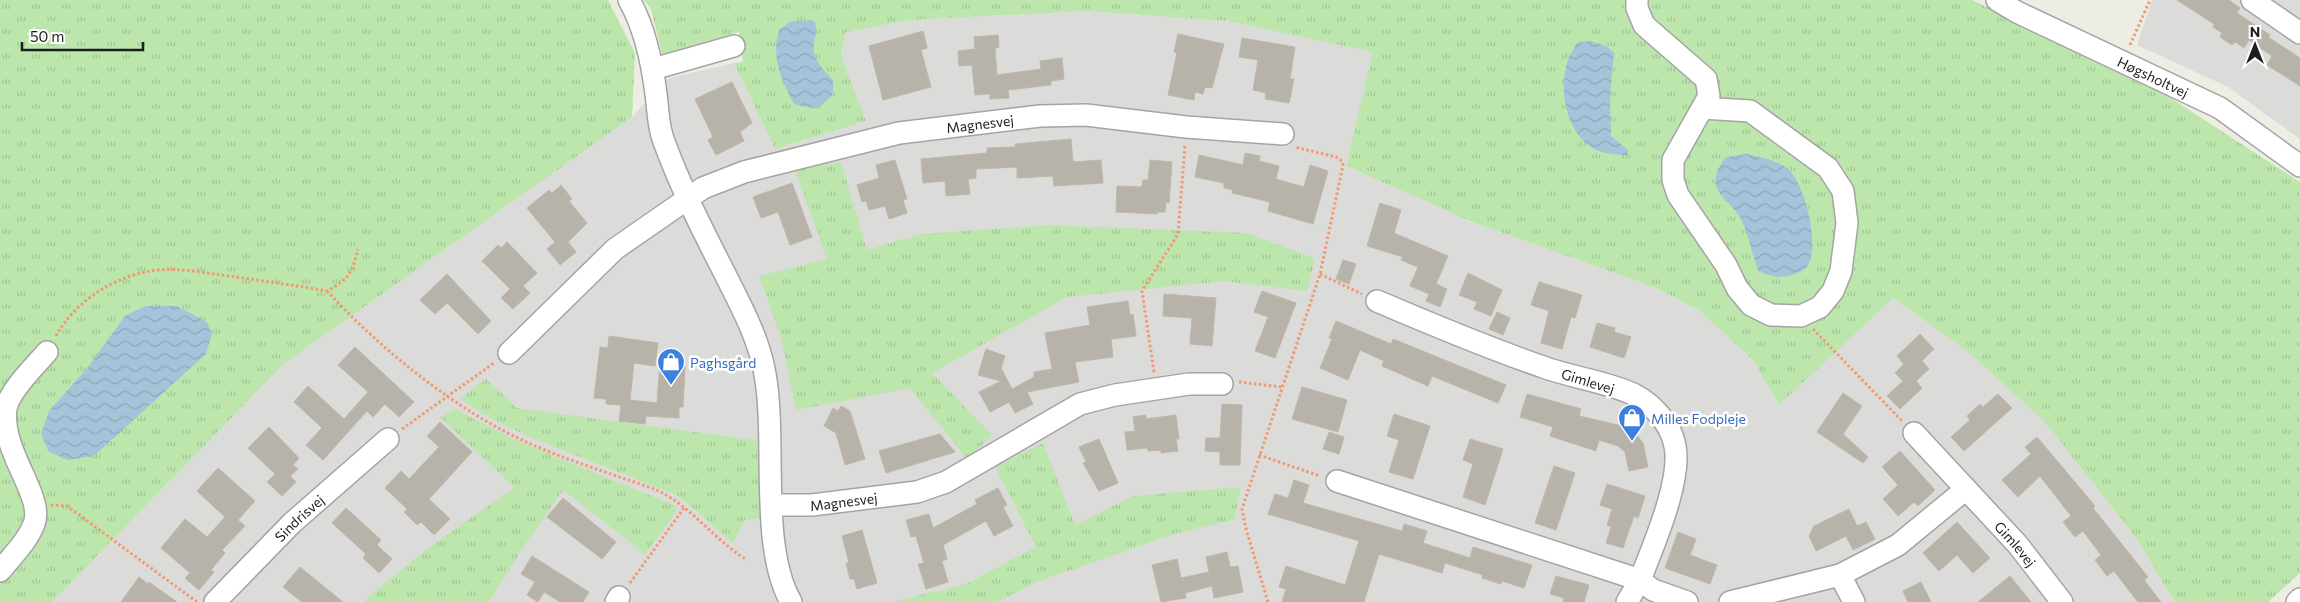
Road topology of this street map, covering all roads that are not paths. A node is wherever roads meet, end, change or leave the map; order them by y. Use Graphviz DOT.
graph roads {
  1 [pos="629,0"];
  2 [pos="1637,0"];
  3 [pos="1997,0"];
  4 [pos="2252,0"];
  5 [pos="2300,33"];
  6 [pos="734,46"];
  7 [pos="653,70"];
  8 [pos="1702,108"];
  9 [pos="1283,134"];
  10 [pos="2300,166"];
  11 [pos="688,199"];
  12 [pos="1377,302"];
  13 [pos="47,352"];
  14 [pos="509,352"];
  15 [pos="1222,384"];
  16 [pos="1914,433"];
  17 [pos="388,439"];
  18 [pos="1337,481"];
  19 [pos="1966,489"];
  20 [pos="772,505"];
  21 [pos="0,571"];
  22 [pos="1840,575"];
  23 [pos="1640,580"];
  24 [pos="2300,599"];
  25 [pos="215,602"];
  26 [pos="791,602"];
  27 [pos="1627,602"];
  28 [pos="1687,602"];
  29 [pos="1730,602"];
  30 [pos="1854,602"];
  31 [pos="2062,602"];
  32 [pos="2297,602"];
  1 -- 7 [label="street"];
  2 -- 8 [label="street"];
  3 -- 10 [label="street, Høgsholtvej"];
  4 -- 5 [label="street"];
  6 -- 7 [label="street"];
  7 -- 11 [label="street"];
  8 -- 8 [label="street"];
  9 -- 11 [label="street, Magnesvej"];
  11 -- 14 [label="street, Magnesvej"];
  11 -- 20 [label="street"];
  12 -- 23 [label="street, Gimlevej"];
  13 -- 21 [label="street"];
  15 -- 20 [label="street, Magnesvej"];
  16 -- 19 [label="street, Gimlevej"];
  17 -- 25 [label="street, Sindrisvej"];
  18 -- 23 [label="street"];
  19 -- 22 [label="street"];
  19 -- 31 [label="street, Gimlevej"];
  20 -- 26 [label="street"];
  22 -- 29 [label="street"];
  22 -- 30 [label="street"];
  23 -- 27 [label="street, Gimlevej"];
  23 -- 28 [label="street"];
  24 -- 32 [label="street"];
}
